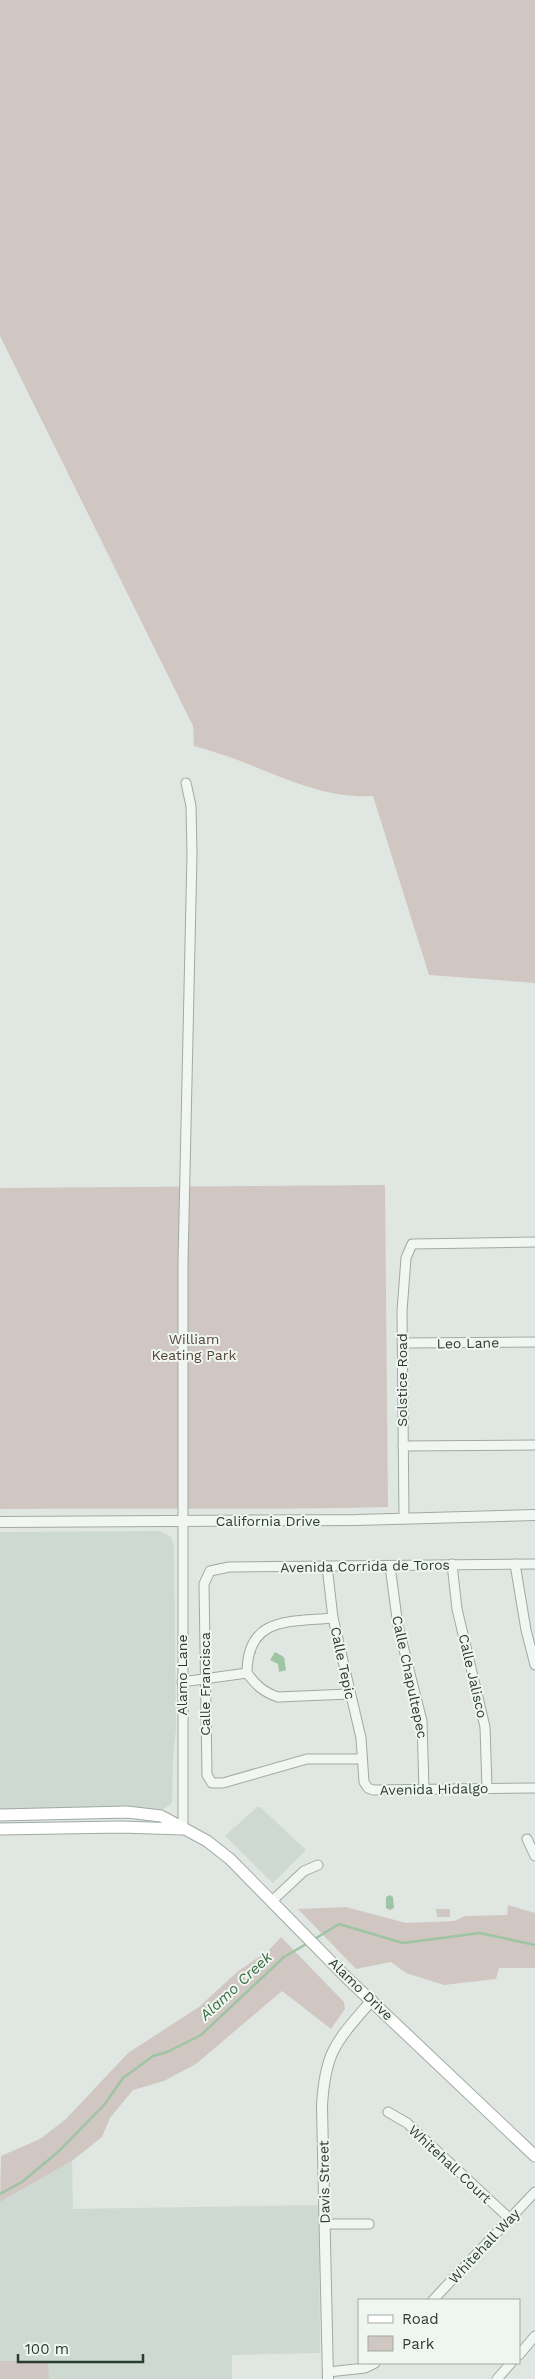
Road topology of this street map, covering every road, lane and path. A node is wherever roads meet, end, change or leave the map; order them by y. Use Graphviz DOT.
graph roads {
  1 [pos="186,783"];
  2 [pos="535,1242"];
  3 [pos="535,1342"];
  4 [pos="402,1343"];
  5 [pos="535,1445"];
  6 [pos="403,1446"];
  7 [pos="535,1515"];
  8 [pos="404,1518"];
  9 [pos="183,1521"];
  10 [pos="0,1522"];
  11 [pos="452,1564"];
  12 [pos="515,1564"];
  13 [pos="535,1564"];
  14 [pos="326,1566"];
  15 [pos="390,1566"];
  16 [pos="204,1584"];
  17 [pos="333,1618"];
  18 [pos="535,1665"];
  19 [pos="247,1673"];
  20 [pos="206,1679"];
  21 [pos="182,1682"];
  22 [pos="349,1694"];
  23 [pos="362,1759"];
  24 [pos="487,1788"];
  25 [pos="535,1788"];
  26 [pos="424,1789"];
  27 [pos="93,1813"];
  28 [pos="0,1815"];
  29 [pos="0,1827"];
  30 [pos="183,1829"];
  31 [pos="527,1839"];
  32 [pos="535,1856"];
  33 [pos="318,1865"];
  34 [pos="272,1901"];
  35 [pos="372,2000"];
  36 [pos="388,2112"];
  37 [pos="535,2156"];
  38 [pos="535,2192"];
  39 [pos="510,2219"];
  40 [pos="325,2224"];
  41 [pos="369,2224"];
  42 [pos="434,2299"];
  43 [pos="535,2336"];
  44 [pos="520,2353"];
  45 [pos="373,2364"];
  46 [pos="510,2364"];
  47 [pos="328,2376"];
  48 [pos="497,2379"];
  1 -- 9 [label="street, Alamo Lane"];
  2 -- 4 [label="street, Solstice Road"];
  3 -- 4 [label="street, Leo Lane"];
  4 -- 6 [label="street, Solstice Road"];
  5 -- 6 [label="street"];
  6 -- 8 [label="street, Solstice Road"];
  7 -- 8 [label="street, California Drive"];
  8 -- 9 [label="street, California Drive"];
  9 -- 10 [label="street, California Drive"];
  9 -- 21 [label="street, Alamo Lane"];
  11 -- 12 [label="street, Avenida Corrida de Toros"];
  11 -- 15 [label="street, Avenida Corrida de Toros"];
  11 -- 24 [label="street, Calle Jalisco"];
  12 -- 13 [label="street, Avenida Corrida de Toros"];
  12 -- 18 [label="street"];
  14 -- 15 [label="street, Avenida Corrida de Toros"];
  14 -- 16 [label="street, Avenida Corrida de Toros"];
  14 -- 17 [label="street, Calle Tepic"];
  15 -- 26 [label="street, Calle Chapultepec"];
  16 -- 20 [label="street, Calle Francisca"];
  17 -- 19 [label="street"];
  17 -- 22 [label="street, Calle Tepic"];
  19 -- 20 [label="street"];
  19 -- 22 [label="street"];
  20 -- 21 [label="street"];
  20 -- 23 [label="street, Calle Francisca"];
  21 -- 30 [label="street, Alamo Lane"];
  22 -- 23 [label="street, Calle Tepic"];
  23 -- 26 [label="street, Avenida Hidalgo"];
  24 -- 25 [label="street, Avenida Hidalgo"];
  24 -- 26 [label="street, Avenida Hidalgo"];
  27 -- 28 [label="main road, Alamo Drive"];
  27 -- 29 [label="main road"];
  27 -- 30 [label="main road, Alamo Drive"];
  29 -- 30 [label="main road, Alamo Drive"];
  30 -- 34 [label="main road, Alamo Drive"];
  31 -- 32 [label="street"];
  33 -- 34 [label="street"];
  34 -- 35 [label="main road, Alamo Drive"];
  35 -- 37 [label="main road, Alamo Drive"];
  35 -- 40 [label="street, Davis Street"];
  36 -- 39 [label="street, Whitehall Court"];
  38 -- 39 [label="street, Whitehall Way"];
  39 -- 42 [label="street, Whitehall Way"];
  40 -- 41 [label="street"];
  40 -- 47 [label="street, Davis Street"];
  43 -- 44 [label="street"];
  45 -- 47 [label="street"];
  46 -- 48 [label="street"];
}
